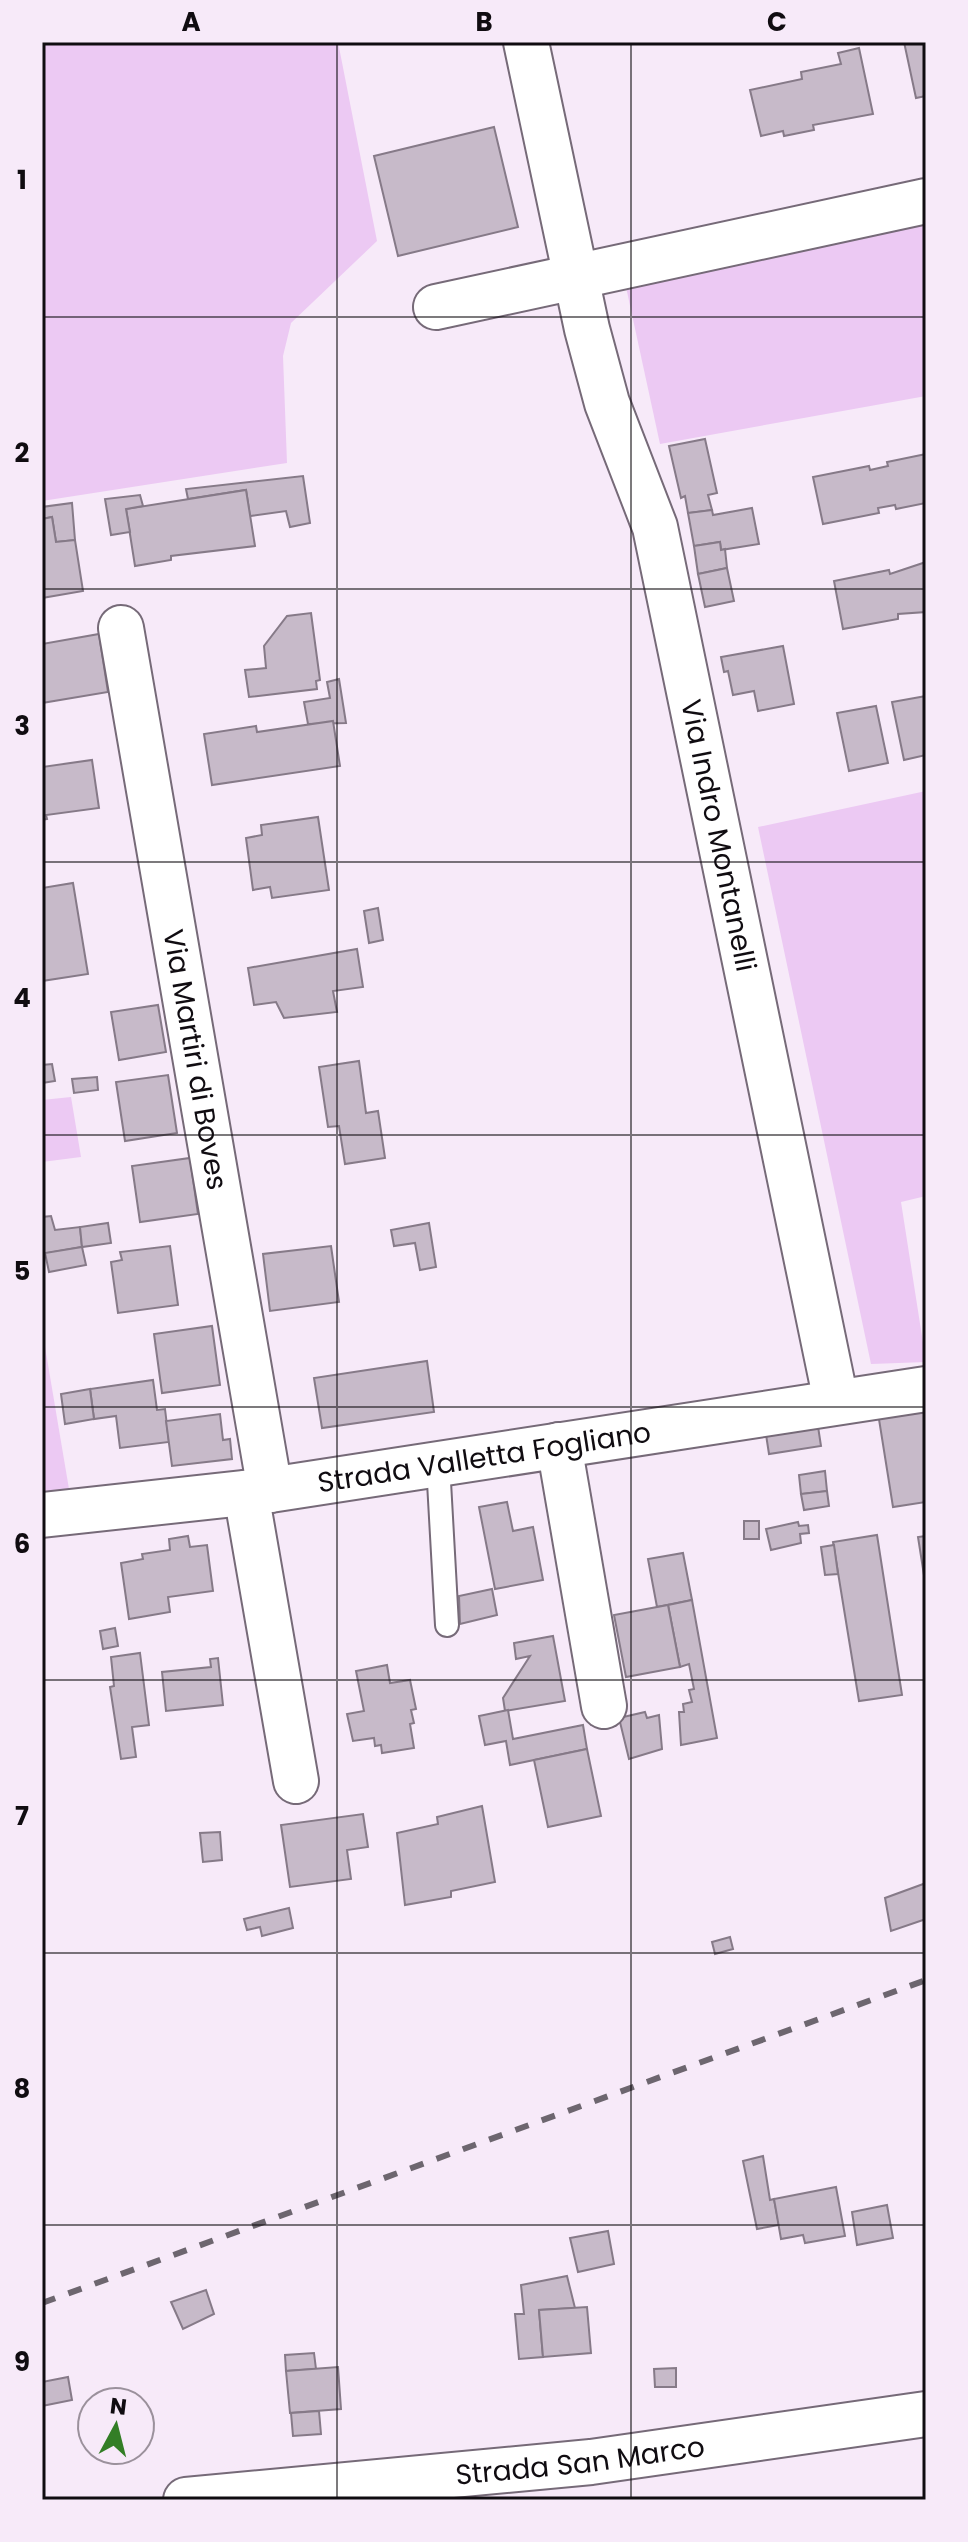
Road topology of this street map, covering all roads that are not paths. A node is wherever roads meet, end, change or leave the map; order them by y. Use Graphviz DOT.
graph roads {
  1 [pos="526,42"];
  2 [pos="926,201"];
  3 [pos="577,277"];
  4 [pos="436,307"];
  5 [pos="121,628"];
  6 [pos="926,1389"];
  7 [pos="836,1401"];
  8 [pos="559,1445"];
  9 [pos="438,1464"];
  10 [pos="258,1492"];
  11 [pos="42,1515"];
  12 [pos="447,1625"];
  13 [pos="604,1706"];
  14 [pos="296,1781"];
  15 [pos="926,2414"];
  16 [pos="186,2500"];
  1 -- 3 [label="street, Via Indro Montanelli"];
  2 -- 3 [label="street"];
  3 -- 4 [label="street"];
  3 -- 7 [label="street, Via Indro Montanelli"];
  5 -- 10 [label="street, Via Martiri di Boves"];
  6 -- 7 [label="street, Strada Valletta Fogliano"];
  7 -- 8 [label="street, Strada Valletta Fogliano"];
  8 -- 9 [label="street, Strada Valletta Fogliano"];
  8 -- 13 [label="street"];
  9 -- 10 [label="street, Strada Valletta Fogliano"];
  9 -- 12 [label="lane"];
  10 -- 11 [label="street, Strada Valletta Fogliano"];
  10 -- 14 [label="street, Via Martiri di Boves"];
  15 -- 16 [label="street, Strada San Marco"];
}
